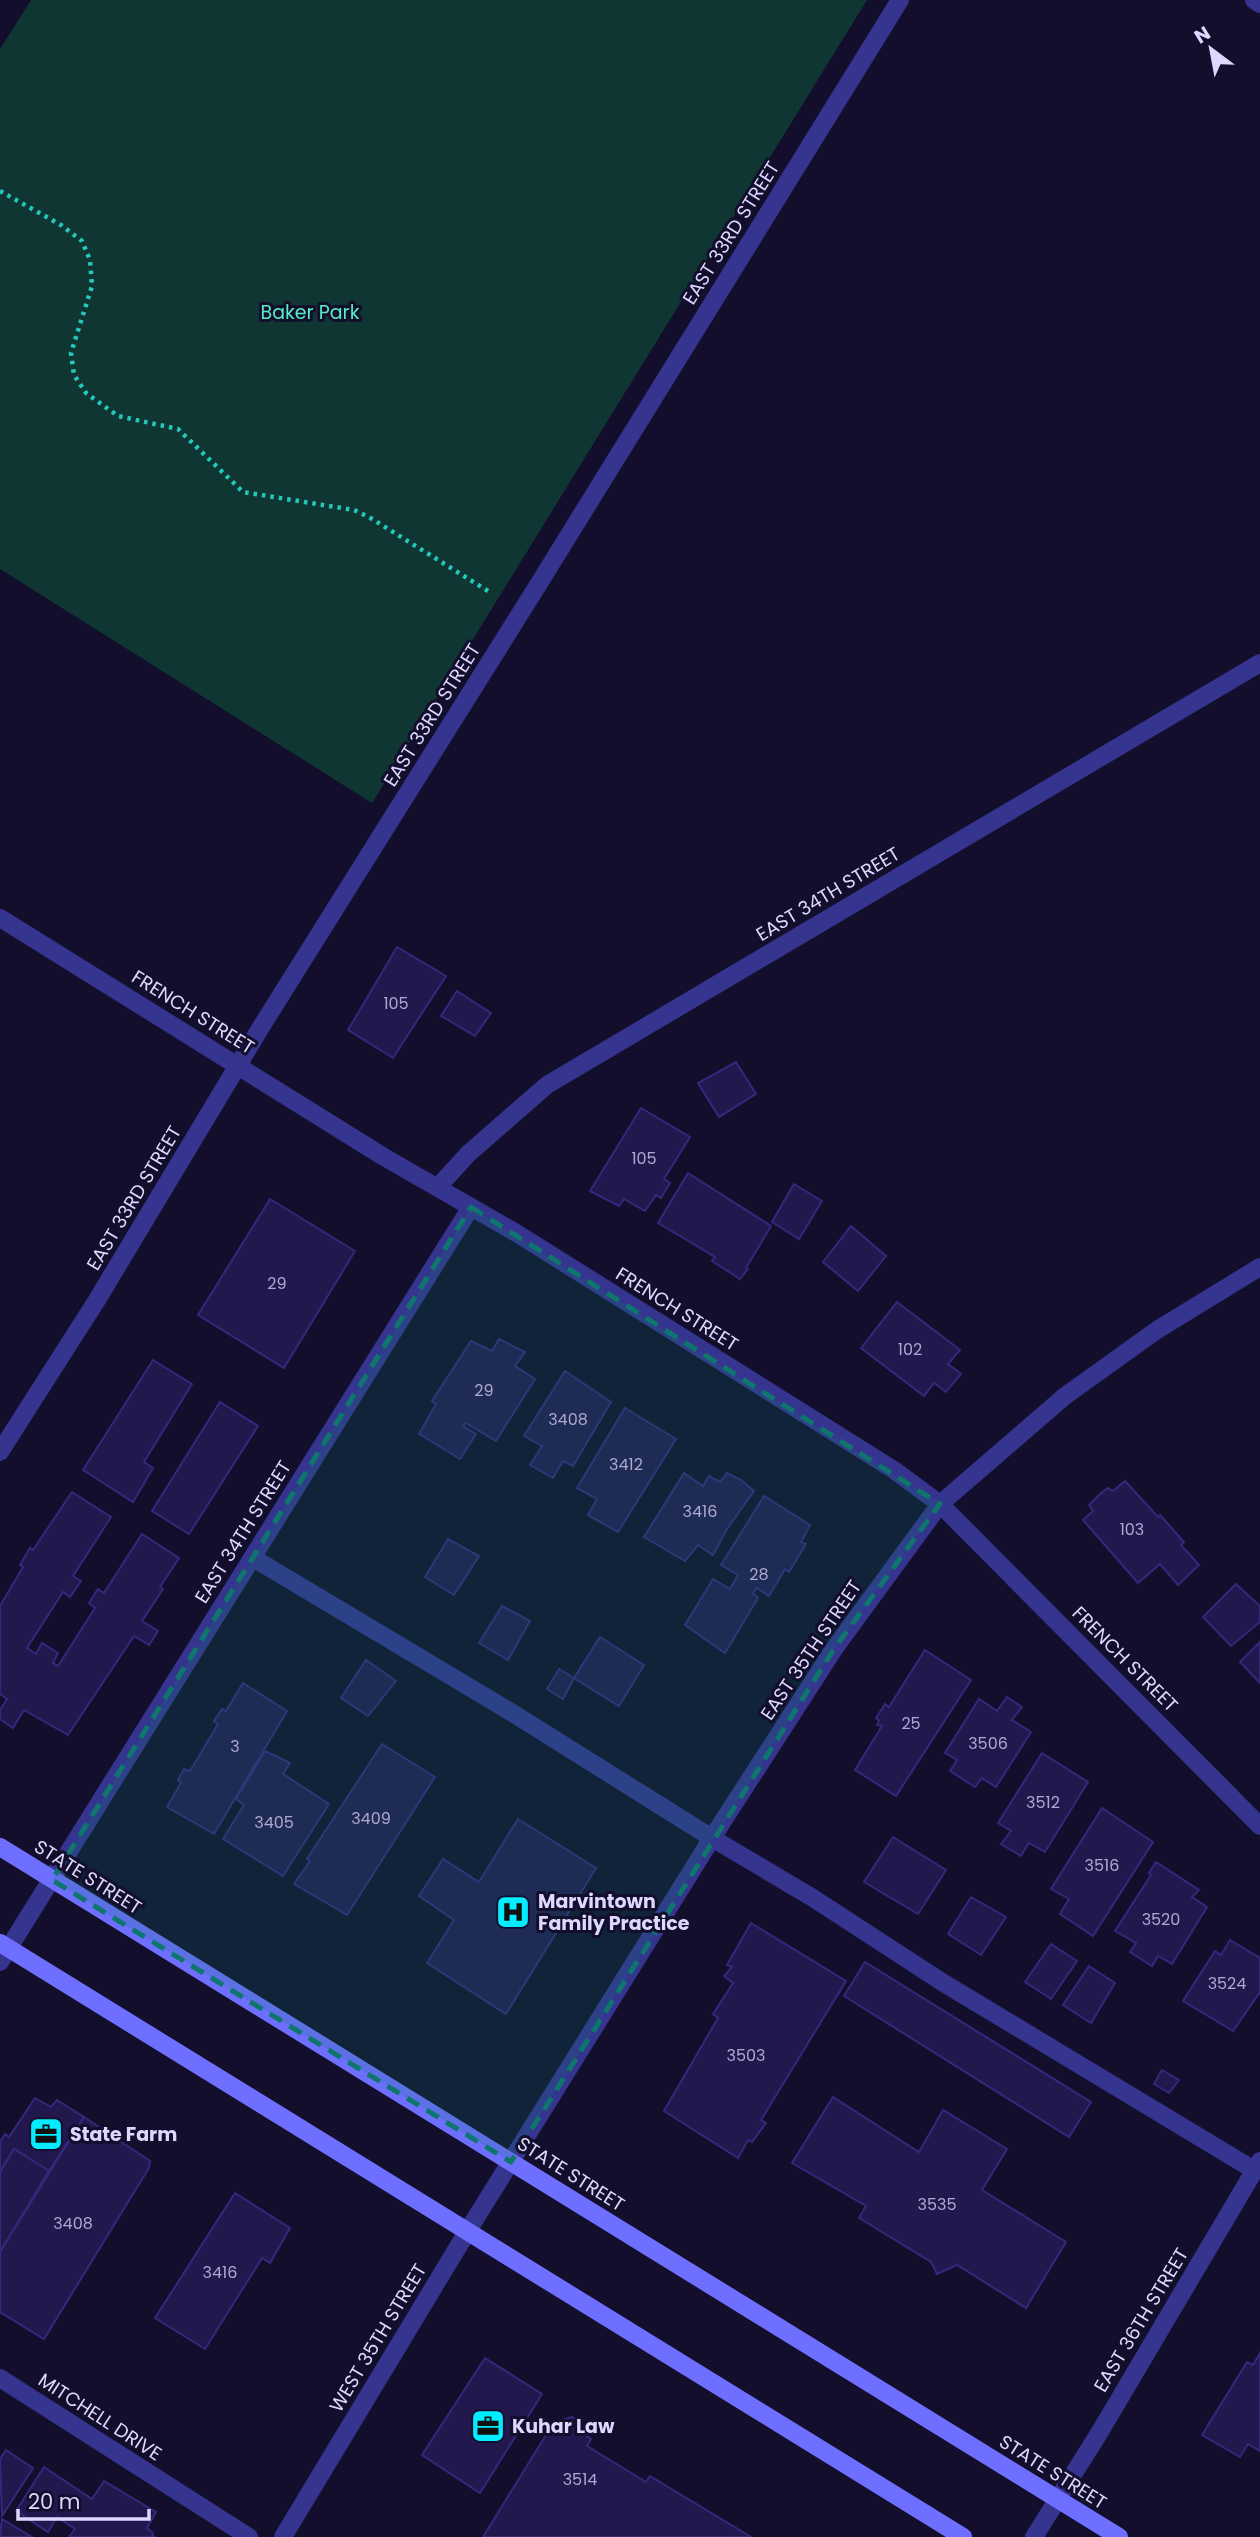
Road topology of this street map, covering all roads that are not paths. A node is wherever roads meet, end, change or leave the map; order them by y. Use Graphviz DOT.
graph roads {
  1 [pos="900,0"];
  2 [pos="1254,0"];
  3 [pos="1260,4"];
  4 [pos="1260,663"];
  5 [pos="0,918"];
  6 [pos="238,1064"];
  7 [pos="438,1187"];
  8 [pos="471,1207"];
  9 [pos="1260,1267"];
  10 [pos="0,1452"];
  11 [pos="940,1504"];
  12 [pos="253,1558"];
  13 [pos="1260,1826"];
  14 [pos="712,1838"];
  15 [pos="0,1847"];
  16 [pos="52,1880"];
  17 [pos="3,1951"];
  18 [pos="511,2162"];
  19 [pos="1257,2165"];
  20 [pos="467,2232"];
  21 [pos="0,2378"];
  22 [pos="1058,2500"];
  23 [pos="249,2537"];
  24 [pos="283,2537"];
  25 [pos="962,2537"];
  26 [pos="1034,2537"];
  27 [pos="1119,2537"];
  1 -- 6 [label="street, EAST 33RD STREET"];
  2 -- 3 [label="street"];
  4 -- 7 [label="street, EAST 34TH STREET"];
  5 -- 6 [label="street, FRENCH STREET"];
  6 -- 7 [label="street, FRENCH STREET"];
  6 -- 10 [label="street, EAST 33RD STREET"];
  7 -- 8 [label="street, FRENCH STREET"];
  8 -- 11 [label="street, FRENCH STREET"];
  8 -- 12 [label="street, EAST 34TH STREET"];
  9 -- 11 [label="street, EAST 35TH STREET"];
  11 -- 13 [label="street, FRENCH STREET"];
  11 -- 14 [label="street, EAST 35TH STREET"];
  12 -- 14 [label="street"];
  12 -- 16 [label="street, EAST 34TH STREET"];
  14 -- 18 [label="street, EAST 35TH STREET"];
  14 -- 19 [label="street"];
  15 -- 16 [label="street, STATE STREET"];
  16 -- 17 [label="street, EAST 34TH STREET"];
  16 -- 18 [label="street, STATE STREET"];
  17 -- 20 [label="street"];
  18 -- 20 [label="street, WEST 35TH STREET"];
  18 -- 22 [label="street, STATE STREET"];
  19 -- 22 [label="street, EAST 36TH STREET"];
  20 -- 24 [label="street, WEST 35TH STREET"];
  20 -- 25 [label="street"];
  21 -- 23 [label="street, MITCHELL DRIVE"];
  22 -- 26 [label="street, EAST 36TH STREET"];
  22 -- 27 [label="street, STATE STREET"];
}
